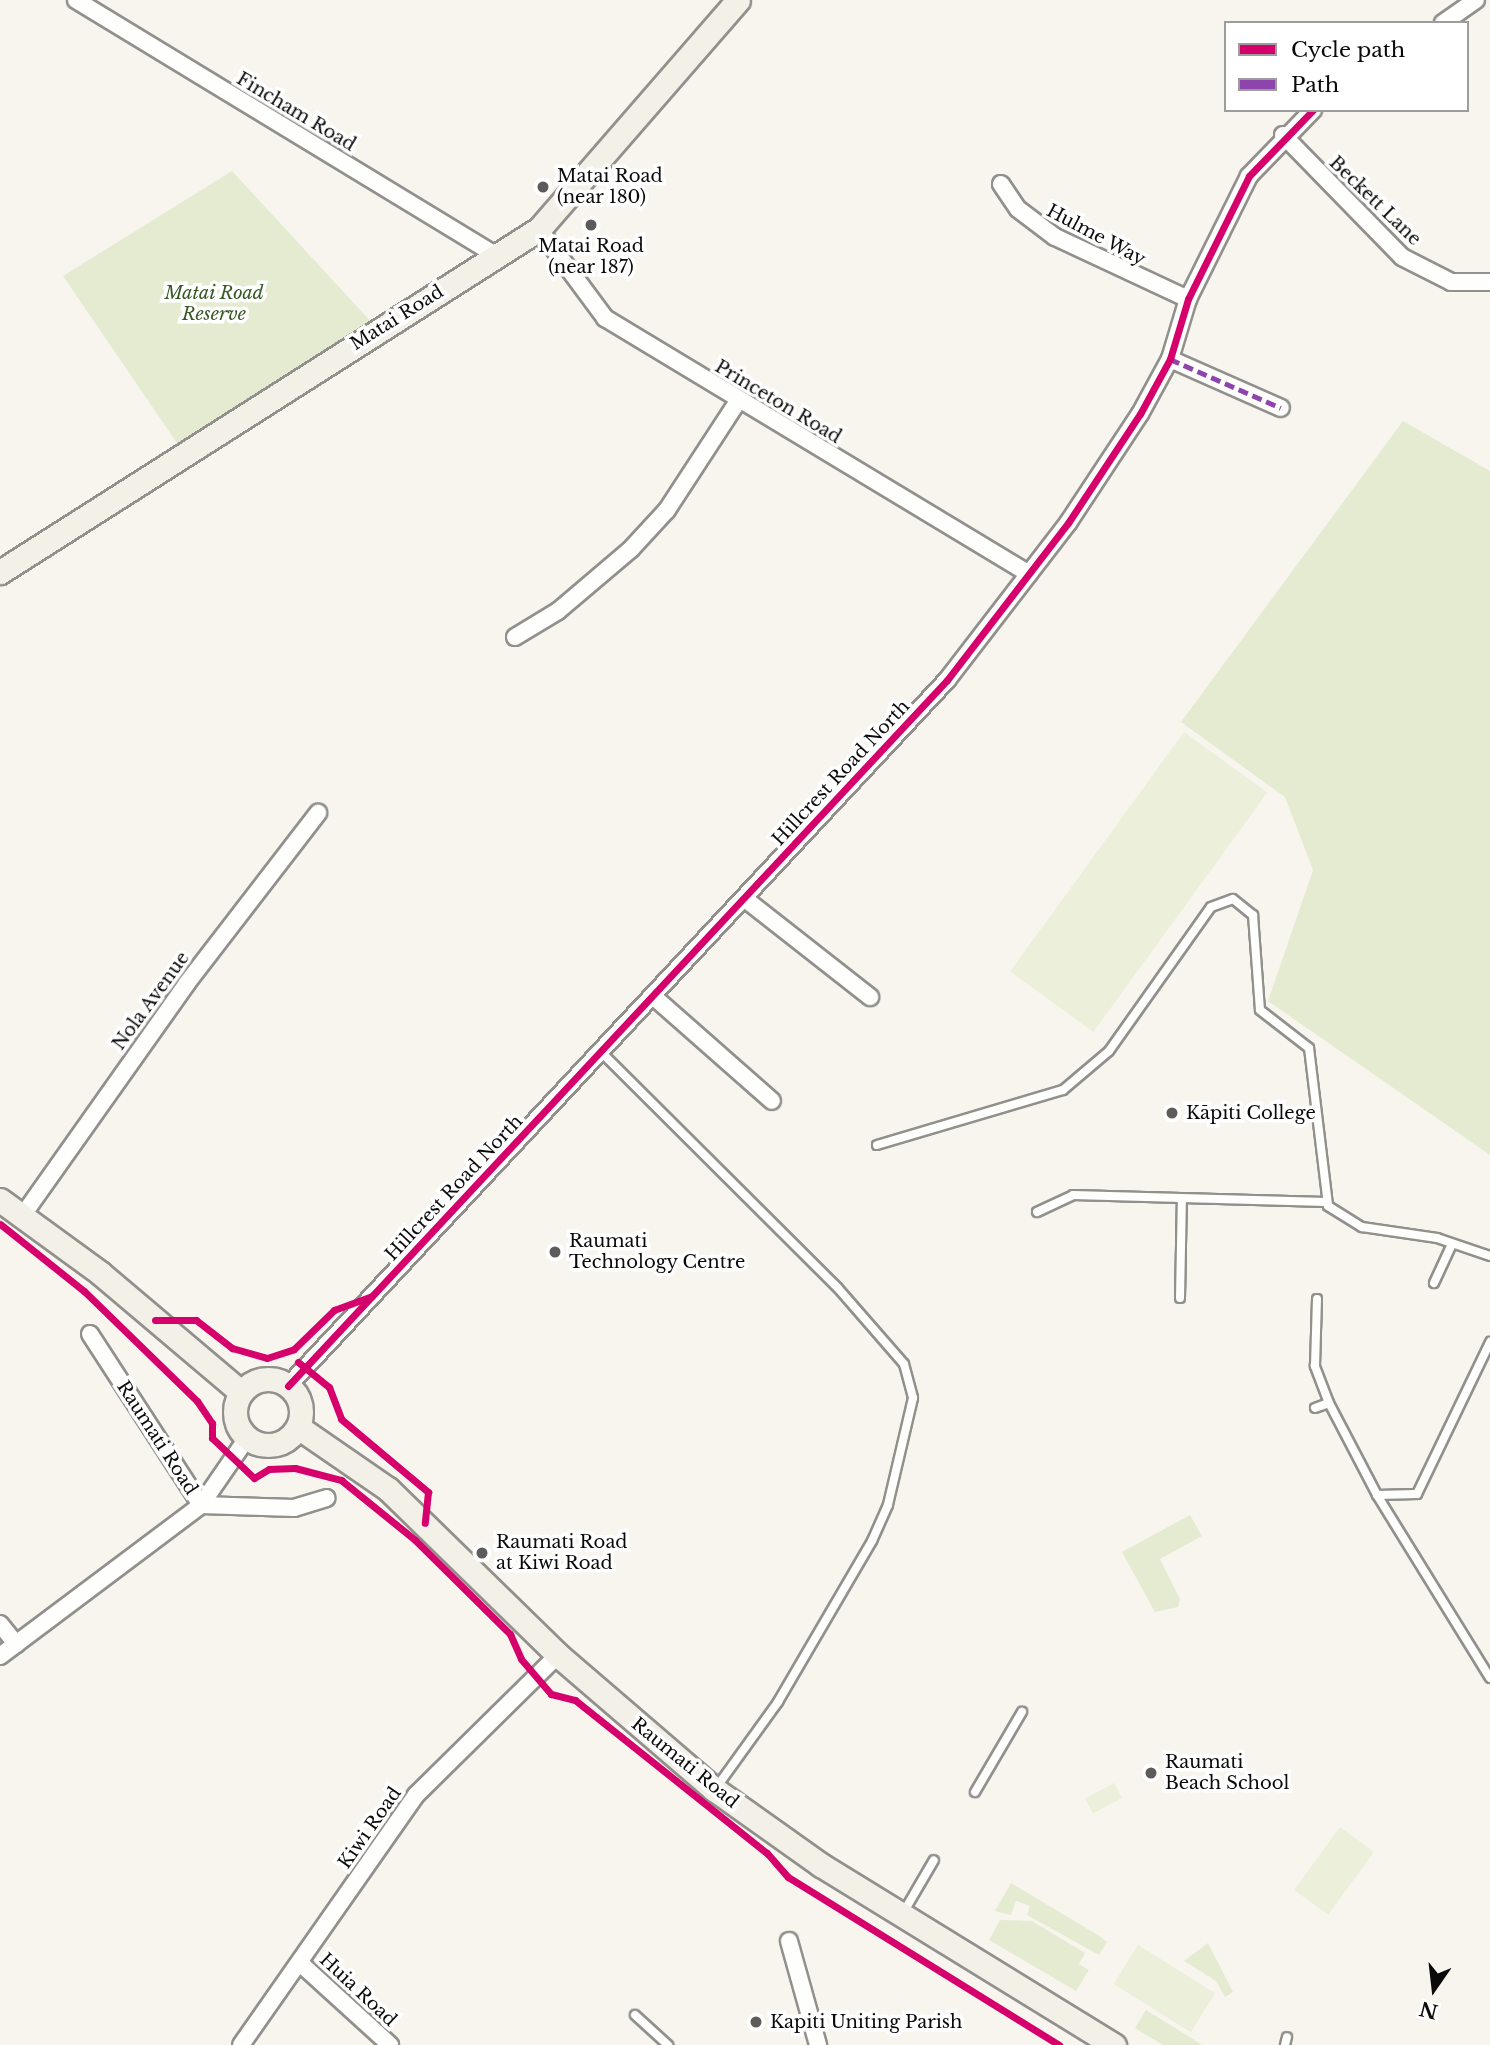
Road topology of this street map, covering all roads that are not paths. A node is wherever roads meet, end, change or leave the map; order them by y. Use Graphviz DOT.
graph roads {
  1 [pos="76,0"];
  2 [pos="738,0"];
  3 [pos="1476,0"];
  4 [pos="1446,21"];
  5 [pos="1312,112"];
  6 [pos="1283,135"];
  7 [pos="1001,184"];
  8 [pos="539,229"];
  9 [pos="497,256"];
  10 [pos="1490,282"];
  11 [pos="1188,299"];
  12 [pos="1170,359"];
  13 [pos="738,401"];
  14 [pos="1281,408"];
  15 [pos="0,572"];
  16 [pos="1028,574"];
  17 [pos="514,637"];
  18 [pos="318,813"];
  19 [pos="745,899"];
  20 [pos="870,997"];
  21 [pos="654,998"];
  22 [pos="602,1053"];
  23 [pos="772,1101"];
  24 [pos="877,1145"];
  25 [pos="1182,1198"];
  26 [pos="0,1200"];
  27 [pos="1326,1202"];
  28 [pos="1037,1212"];
  29 [pos="23,1215"];
  30 [pos="1452,1244"];
  31 [pos="1490,1256"];
  32 [pos="1434,1283"];
  33 [pos="1180,1298"];
  34 [pos="1317,1299"];
  35 [pos="90,1334"];
  36 [pos="1490,1342"];
  37 [pos="288,1386"];
  38 [pos="242,1392"];
  39 [pos="1329,1403"];
  40 [pos="1315,1408"];
  41 [pos="298,1427"];
  42 [pos="247,1438"];
  43 [pos="1377,1495"];
  44 [pos="327,1499"];
  45 [pos="201,1505"];
  46 [pos="0,1624"];
  47 [pos="16,1644"];
  48 [pos="558,1655"];
  49 [pos="0,1656"];
  50 [pos="1490,1678"];
  51 [pos="1022,1712"];
  52 [pos="714,1790"];
  53 [pos="975,1792"];
  54 [pos="934,1860"];
  55 [pos="901,1915"];
  56 [pos="789,1941"];
  57 [pos="300,1963"];
  58 [pos="635,2015"];
  59 [pos="241,2045"];
  60 [pos="390,2045"];
  61 [pos="668,2045"];
  62 [pos="818,2045"];
  63 [pos="1114,2045"];
  1 -- 9 [label="street, Fincham Road"];
  2 -- 8 [label="main road, Matai Road"];
  3 -- 4 [label="street"];
  5 -- 6 [label="street, Hillcrest Road North"];
  6 -- 10 [label="street, Beckett Lane"];
  6 -- 11 [label="street, Hillcrest Road North"];
  7 -- 11 [label="street, Hulme Way"];
  8 -- 9 [label="main road, Matai Road"];
  8 -- 13 [label="street, Princeton Road"];
  9 -- 15 [label="main road, Matai Road"];
  11 -- 12 [label="street, Hillcrest Road North"];
  12 -- 14 [label="street"];
  12 -- 16 [label="street, Hillcrest Road North"];
  13 -- 16 [label="street, Princeton Road"];
  13 -- 17 [label="street"];
  16 -- 19 [label="street, Hillcrest Road North"];
  18 -- 29 [label="street, Nola Avenue"];
  19 -- 20 [label="street"];
  19 -- 21 [label="street, Hillcrest Road North"];
  21 -- 22 [label="street, Hillcrest Road North"];
  21 -- 23 [label="street"];
  22 -- 37 [label="street, Hillcrest Road North"];
  22 -- 52 [label="lane"];
  24 -- 27 [label="lane"];
  25 -- 27 [label="lane"];
  25 -- 28 [label="lane"];
  25 -- 33 [label="lane"];
  26 -- 29 [label="main road"];
  27 -- 30 [label="lane"];
  29 -- 38 [label="main road"];
  30 -- 31 [label="lane"];
  30 -- 32 [label="lane"];
  34 -- 39 [label="lane"];
  35 -- 45 [label="street, Raumati Road"];
  36 -- 43 [label="lane"];
  37 -- 38 [label="main road"];
  37 -- 41 [label="main road"];
  38 -- 42 [label="main road"];
  39 -- 40 [label="lane"];
  39 -- 43 [label="lane"];
  41 -- 42 [label="main road"];
  41 -- 48 [label="main road, Raumati Road"];
  42 -- 45 [label="street"];
  43 -- 50 [label="lane"];
  44 -- 45 [label="street, Raumati Road"];
  45 -- 47 [label="street"];
  46 -- 47 [label="street"];
  47 -- 49 [label="street"];
  48 -- 52 [label="main road, Raumati Road"];
  48 -- 57 [label="street, Kiwi Road"];
  51 -- 53 [label="lane"];
  52 -- 55 [label="main road, Raumati Road"];
  54 -- 55 [label="lane"];
  55 -- 63 [label="main road, Raumati Road"];
  56 -- 62 [label="street"];
  57 -- 59 [label="street, Kiwi Road"];
  57 -- 60 [label="street, Huia Road"];
  58 -- 61 [label="lane"];
}
